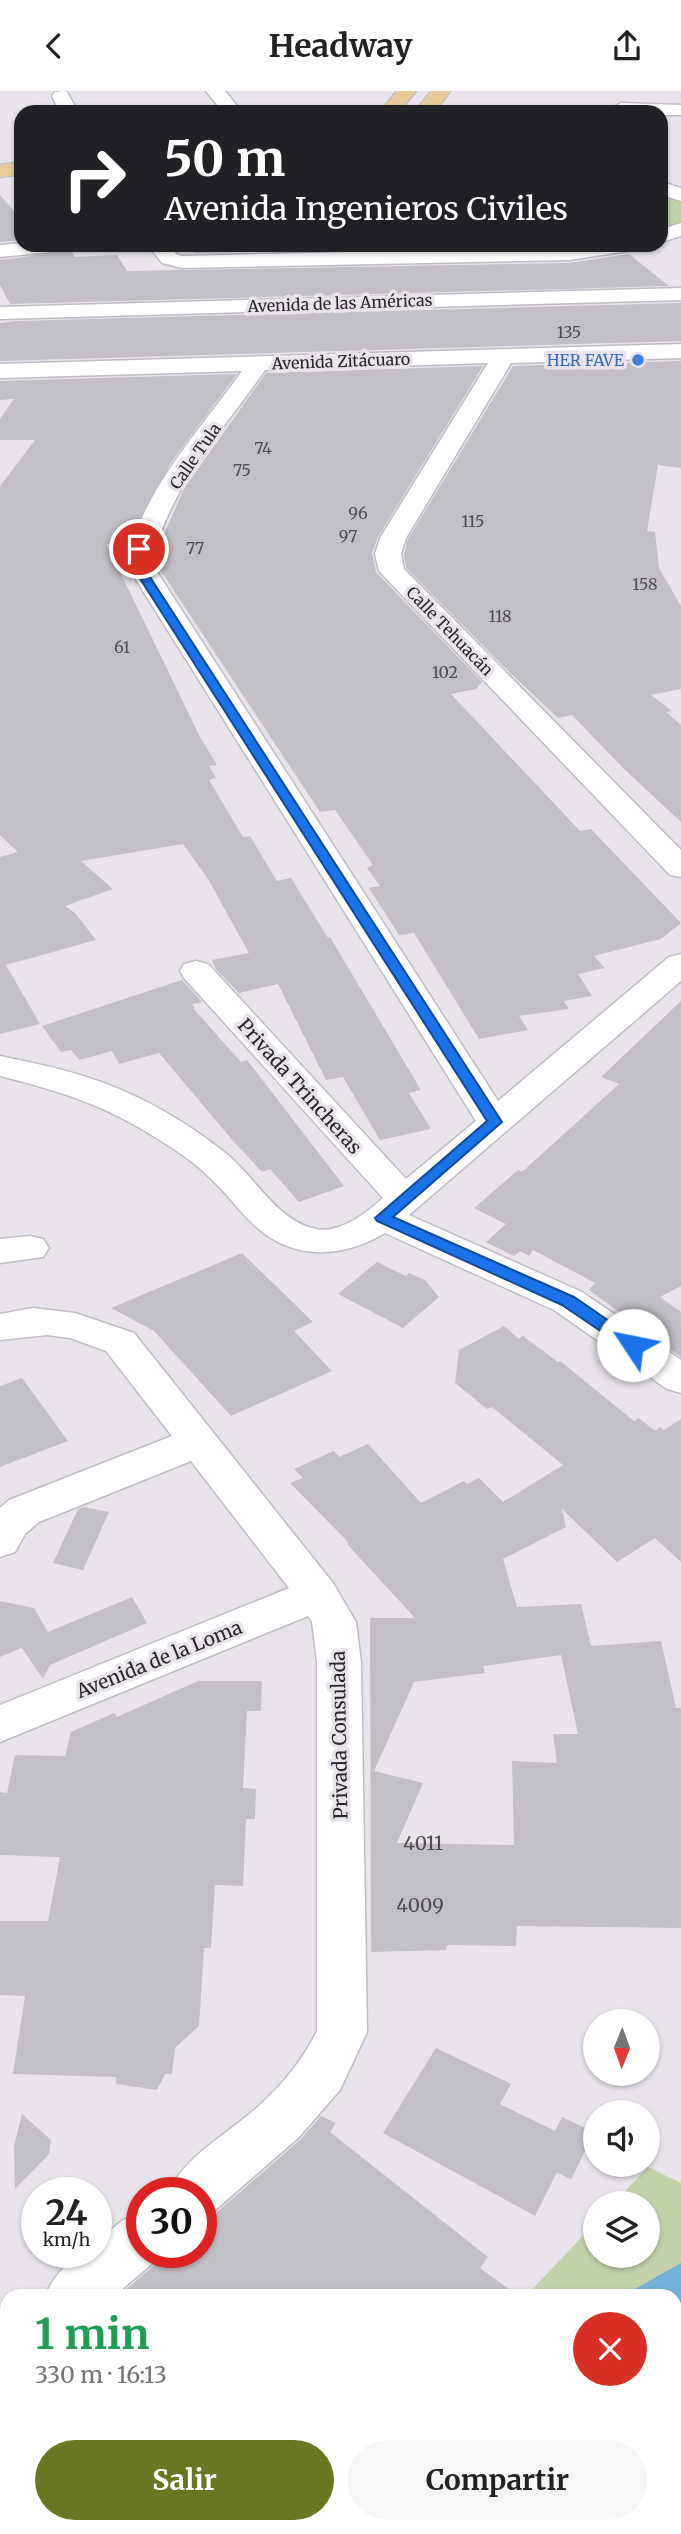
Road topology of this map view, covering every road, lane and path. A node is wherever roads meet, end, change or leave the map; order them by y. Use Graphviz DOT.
graph roads {
  1 [pos="215,91"];
  2 [pos="227,105"];
  3 [pos="164,252"];
  4 [pos="474,252"];
  5 [pos="681,294"];
  6 [pos="0,313"];
  7 [pos="681,351"];
  8 [pos="504,356"];
  9 [pos="259,363"];
  10 [pos="0,371"];
  11 [pos="681,868"];
  12 [pos="681,964"];
  13 [pos="195,971"];
  14 [pos="0,1066"];
  15 [pos="494,1122"];
  16 [pos="394,1209"];
  17 [pos="0,1327"];
  18 [pos="681,1379"];
  19 [pos="198,1442"];
  20 [pos="0,1541"];
  21 [pos="318,1594"];
  22 [pos="0,1724"];
  23 [pos="214,2177"];
  24 [pos="126,2251"];
  25 [pos="81,2289"];
  1 -- 2 [label="street"];
  3 -- 4 [label="street"];
  5 -- 6 [label="street, Avenida de las Américas"];
  7 -- 8 [label="street, Avenida Zitácuaro"];
  8 -- 9 [label="street, Avenida Zitácuaro"];
  8 -- 11 [label="street, Calle Tehuacán"];
  9 -- 10 [label="street, Avenida Zitácuaro"];
  9 -- 15 [label="street, Calle Tula"];
  12 -- 15 [label="street"];
  13 -- 16 [label="street, Privada Trincheras"];
  14 -- 16 [label="street"];
  15 -- 16 [label="street"];
  16 -- 18 [label="street"];
  17 -- 19 [label="street, Privada Consulada"];
  19 -- 20 [label="street"];
  19 -- 21 [label="street, Privada Consulada"];
  21 -- 22 [label="street, Avenida de la Loma"];
  21 -- 23 [label="street, Privada Consulada"];
  24 -- 25 [label="street"];
}
